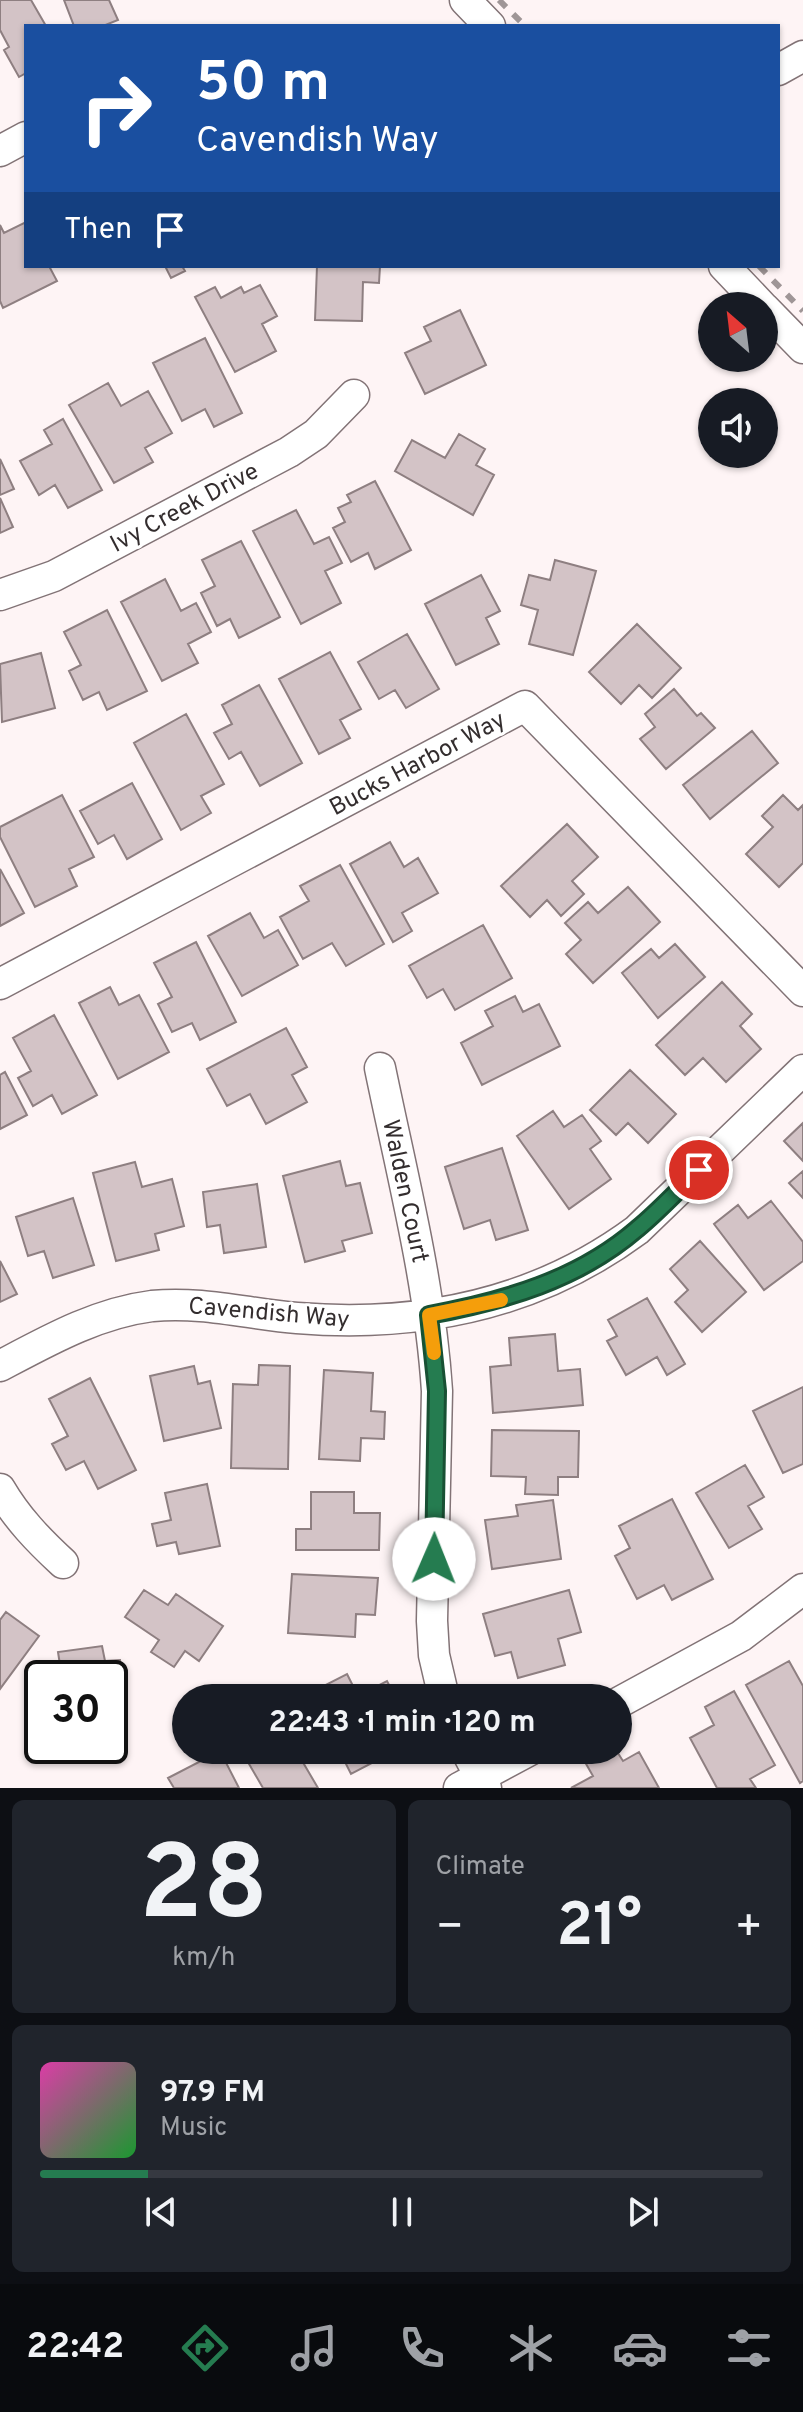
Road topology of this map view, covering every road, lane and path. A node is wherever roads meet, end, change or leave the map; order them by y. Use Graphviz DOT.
graph roads {
  1 [pos="465,0"];
  2 [pos="488,24"];
  3 [pos="803,56"];
  4 [pos="780,69"];
  5 [pos="24,138"];
  6 [pos="0,151"];
  7 [pos="726,268"];
  8 [pos="749,292"];
  9 [pos="778,322"];
  10 [pos="803,348"];
  11 [pos="354,395"];
  12 [pos="0,595"];
  13 [pos="0,984"];
  14 [pos="803,991"];
  15 [pos="380,1068"];
  16 [pos="803,1070"];
  17 [pos="429,1315"];
  18 [pos="0,1366"];
  19 [pos="0,1489"];
  20 [pos="63,1563"];
  21 [pos="803,1589"];
  22 [pos="441,1684"];
  23 [pos="632,1695"];
  24 [pos="470,1764"];
  25 [pos="507,1764"];
  26 [pos="475,1784"];
  1 -- 2 [label="street"];
  3 -- 4 [label="street"];
  5 -- 6 [label="street"];
  7 -- 8 [label="street"];
  9 -- 10 [label="street"];
  11 -- 12 [label="street, Ivy Creek Drive"];
  13 -- 14 [label="street, Bucks Harbor Way"];
  15 -- 17 [label="street, Walden Court"];
  16 -- 17 [label="street, Cavendish Way"];
  17 -- 18 [label="street, Cavendish Way"];
  17 -- 22 [label="street, Walden Court"];
  19 -- 20 [label="street"];
  21 -- 23 [label="street"];
  24 -- 26 [label="street"];
  25 -- 26 [label="street"];
}
